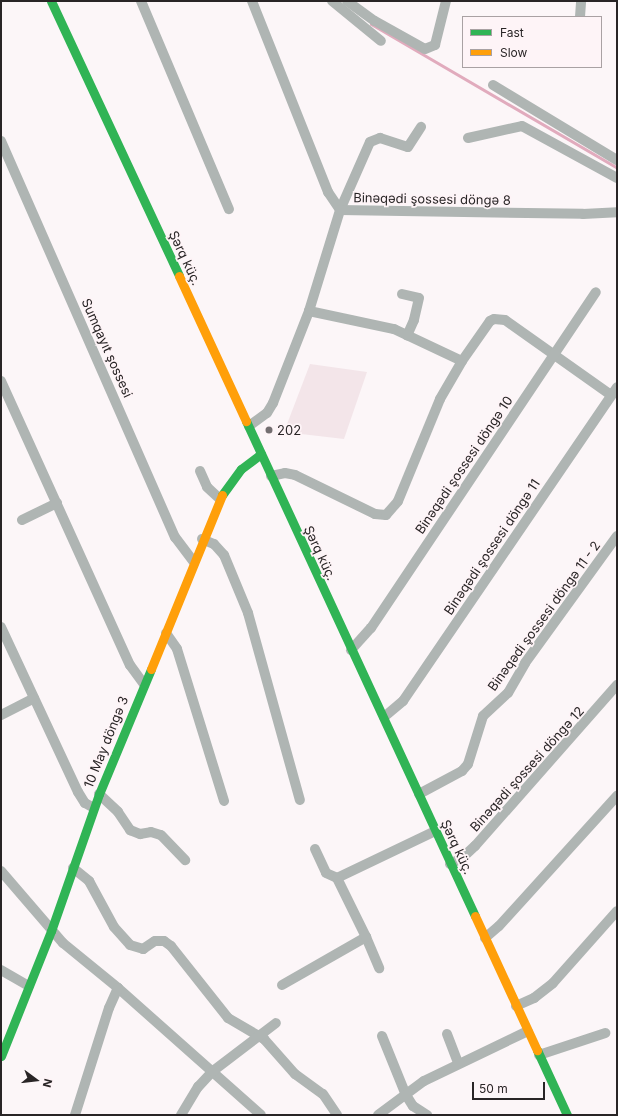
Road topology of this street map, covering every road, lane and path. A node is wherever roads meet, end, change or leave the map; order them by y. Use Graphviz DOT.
graph roads {
  1 [pos="51,1"];
  2 [pos="141,1"];
  3 [pos="252,1"];
  4 [pos="332,1"];
  5 [pos="347,1"];
  6 [pos="446,1"];
  7 [pos="581,1"];
  8 [pos="580,16"];
  9 [pos="380,42"];
  10 [pos="493,85"];
  11 [pos="421,127"];
  12 [pos="468,138"];
  13 [pos="1,141"];
  14 [pos="617,160"];
  15 [pos="617,178"];
  16 [pos="230,209"];
  17 [pos="340,210"];
  18 [pos="617,212"];
  19 [pos="596,292"];
  20 [pos="402,294"];
  21 [pos="309,311"];
  22 [pos="407,336"];
  23 [pos="553,356"];
  24 [pos="462,361"];
  25 [pos="1,381"];
  26 [pos="614,391"];
  27 [pos="249,426"];
  28 [pos="261,454"];
  29 [pos="200,471"];
  30 [pos="271,476"];
  31 [pos="219,498"];
  32 [pos="56,503"];
  33 [pos="22,520"];
  34 [pos="617,536"];
  35 [pos="202,538"];
  36 [pos="194,562"];
  37 [pos="1,627"];
  38 [pos="166,634"];
  39 [pos="351,650"];
  40 [pos="144,684"];
  41 [pos="617,685"];
  42 [pos="34,698"];
  43 [pos="1,716"];
  44 [pos="384,717"];
  45 [pos="99,794"];
  46 [pos="419,794"];
  47 [pos="617,796"];
  48 [pos="300,800"];
  49 [pos="224,801"];
  50 [pos="94,808"];
  51 [pos="436,831"];
  52 [pos="315,849"];
  53 [pos="185,860"];
  54 [pos="450,864"];
  55 [pos="73,868"];
  56 [pos="1,871"];
  57 [pos="337,878"];
  58 [pos="617,911"];
  59 [pos="51,931"];
  60 [pos="366,937"];
  61 [pos="485,938"];
  62 [pos="379,968"];
  63 [pos="1,970"];
  64 [pos="282,985"];
  65 [pos="29,986"];
  66 [pos="118,988"];
  67 [pos="516,1006"];
  68 [pos="276,1023"];
  69 [pos="528,1031"];
  70 [pos="605,1033"];
  71 [pos="447,1034"];
  72 [pos="257,1035"];
  73 [pos="382,1036"];
  74 [pos="539,1055"];
  75 [pos="1,1056"];
  76 [pos="458,1063"];
  77 [pos="213,1071"];
  78 [pos="406,1094"];
  79 [pos="75,1115"];
  80 [pos="181,1115"];
  81 [pos="261,1115"];
  82 [pos="337,1115"];
  83 [pos="378,1115"];
  84 [pos="427,1115"];
  85 [pos="567,1115"];
  1 -- 27 [label="street, Şərq küç."];
  2 -- 16 [label="street"];
  3 -- 17 [label="street"];
  4 -- 9 [label="street"];
  5 -- 6 [label="street"];
  7 -- 8 [label="street"];
  10 -- 14 [label="street"];
  11 -- 17 [label="street"];
  12 -- 15 [label="street"];
  13 -- 36 [label="street, Sumqayıt şossesi"];
  17 -- 18 [label="street, Binəqədi şossesi döngə 8"];
  17 -- 21 [label="street, Binəqədi şossesi döngə 8"];
  19 -- 23 [label="street, Binəqədi şossesi döngə 10"];
  20 -- 22 [label="street"];
  21 -- 22 [label="street"];
  21 -- 27 [label="street, Binəqədi şossesi döngə 8"];
  22 -- 24 [label="street"];
  23 -- 24 [label="street"];
  23 -- 26 [label="street"];
  23 -- 39 [label="street, Binəqədi şossesi döngə 10"];
  24 -- 30 [label="street"];
  25 -- 32 [label="street"];
  26 -- 44 [label="street, Binəqədi şossesi döngə 11"];
  27 -- 28 [label="street, Şərq küç."];
  28 -- 30 [label="street, Şərq küç."];
  28 -- 31 [label="street, 10 May döngə 3"];
  29 -- 31 [label="street"];
  30 -- 39 [label="street, Şərq küç."];
  31 -- 35 [label="street, 10 May döngə 3"];
  32 -- 33 [label="street"];
  32 -- 40 [label="street"];
  34 -- 46 [label="street, Binəqədi şossesi döngə 11 - 2"];
  35 -- 36 [label="street, 10 May döngə 3"];
  35 -- 48 [label="street"];
  36 -- 38 [label="street, 10 May döngə 3"];
  37 -- 42 [label="street"];
  38 -- 40 [label="street, 10 May döngə 3"];
  38 -- 49 [label="street"];
  39 -- 44 [label="street, Şərq küç."];
  40 -- 45 [label="street, 10 May döngə 3"];
  41 -- 54 [label="street, Binəqədi şossesi döngə 12"];
  42 -- 43 [label="street"];
  42 -- 50 [label="street"];
  44 -- 46 [label="street, Şərq küç."];
  45 -- 50 [label="street, 10 May döngə 3"];
  45 -- 53 [label="street"];
  46 -- 51 [label="street, Şərq küç."];
  47 -- 61 [label="street"];
  50 -- 55 [label="street, 10 May döngə 3"];
  51 -- 54 [label="street, Şərq küç."];
  51 -- 57 [label="street"];
  52 -- 57 [label="street"];
  54 -- 61 [label="street, Şərq küç."];
  55 -- 59 [label="street, 10 May döngə 3"];
  55 -- 72 [label="street"];
  56 -- 59 [label="street"];
  57 -- 60 [label="street"];
  58 -- 67 [label="street"];
  59 -- 65 [label="street, 10 May döngə 3"];
  59 -- 66 [label="street"];
  60 -- 62 [label="street"];
  60 -- 64 [label="street"];
  61 -- 67 [label="street, Şərq küç."];
  63 -- 65 [label="street"];
  65 -- 75 [label="street, 10 May döngə 3"];
  66 -- 77 [label="street"];
  66 -- 79 [label="street"];
  67 -- 69 [label="street, Şərq küç."];
  68 -- 72 [label="street"];
  69 -- 74 [label="street, Şərq küç."];
  69 -- 76 [label="street"];
  70 -- 74 [label="street"];
  71 -- 76 [label="street"];
  72 -- 77 [label="street"];
  72 -- 82 [label="street"];
  73 -- 78 [label="street"];
  74 -- 85 [label="street, Şərq küç."];
  76 -- 78 [label="street"];
  77 -- 80 [label="street"];
  77 -- 81 [label="street"];
  78 -- 83 [label="street"];
  78 -- 84 [label="street"];
}
